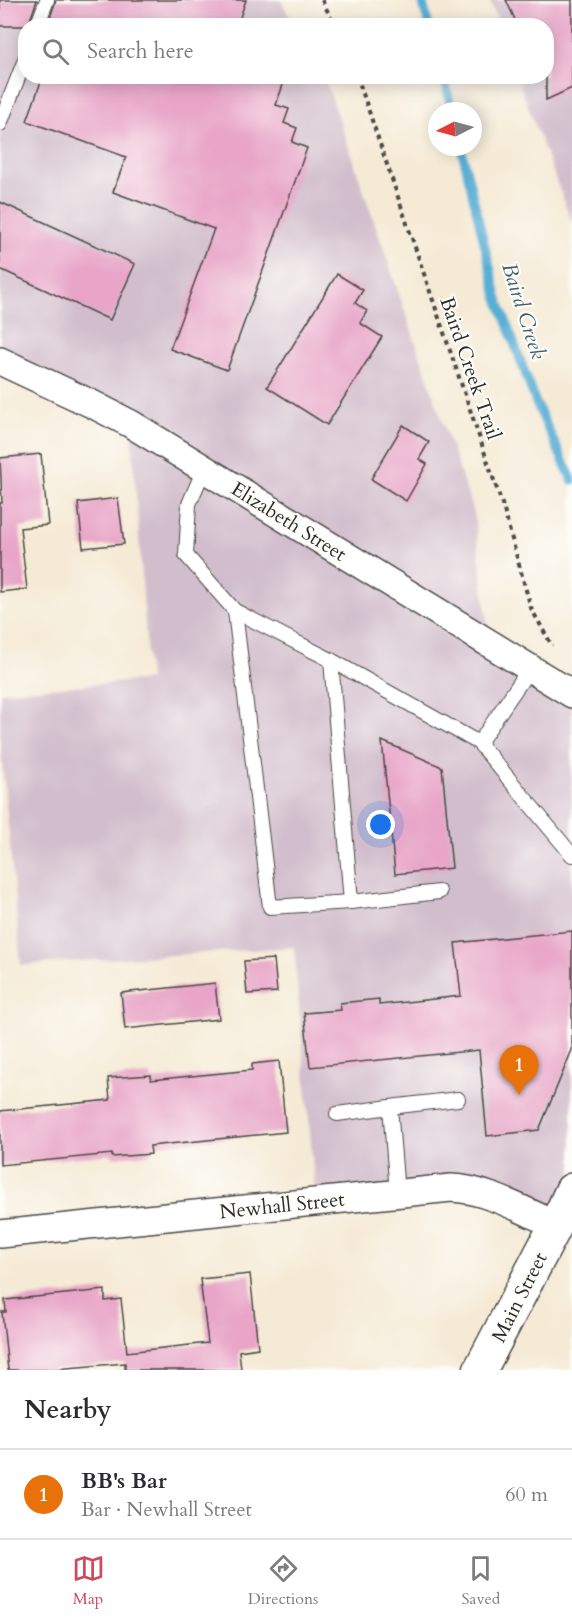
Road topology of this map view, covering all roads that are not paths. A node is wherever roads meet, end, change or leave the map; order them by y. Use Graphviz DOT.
graph roads {
  1 [pos="47,0"];
  2 [pos="41,18"];
  3 [pos="18,78"];
  4 [pos="0,124"];
  5 [pos="0,361"];
  6 [pos="204,469"];
  7 [pos="235,611"];
  8 [pos="331,660"];
  9 [pos="530,668"];
  10 [pos="572,694"];
  11 [pos="479,743"];
  12 [pos="572,855"];
  13 [pos="439,892"];
  14 [pos="351,902"];
  15 [pos="458,1099"];
  16 [pos="390,1107"];
  17 [pos="338,1114"];
  18 [pos="572,1190"];
  19 [pos="397,1193"];
  20 [pos="556,1225"];
  21 [pos="0,1234"];
  22 [pos="480,1370"];
  1 -- 2 [label="lane"];
  3 -- 4 [label="lane"];
  5 -- 6 [label="street, Elizabeth Street"];
  6 -- 7 [label="lane"];
  6 -- 9 [label="street, Elizabeth Street"];
  7 -- 8 [label="lane"];
  7 -- 14 [label="lane"];
  8 -- 11 [label="lane"];
  8 -- 14 [label="lane"];
  9 -- 10 [label="street, Elizabeth Street"];
  9 -- 11 [label="lane"];
  11 -- 12 [label="lane"];
  13 -- 14 [label="lane"];
  15 -- 16 [label="lane"];
  16 -- 17 [label="lane"];
  16 -- 19 [label="lane"];
  18 -- 20 [label="main road, Main Street"];
  19 -- 20 [label="street, Newhall Street"];
  19 -- 21 [label="street, Newhall Street"];
  20 -- 22 [label="main road, Main Street"];
}
